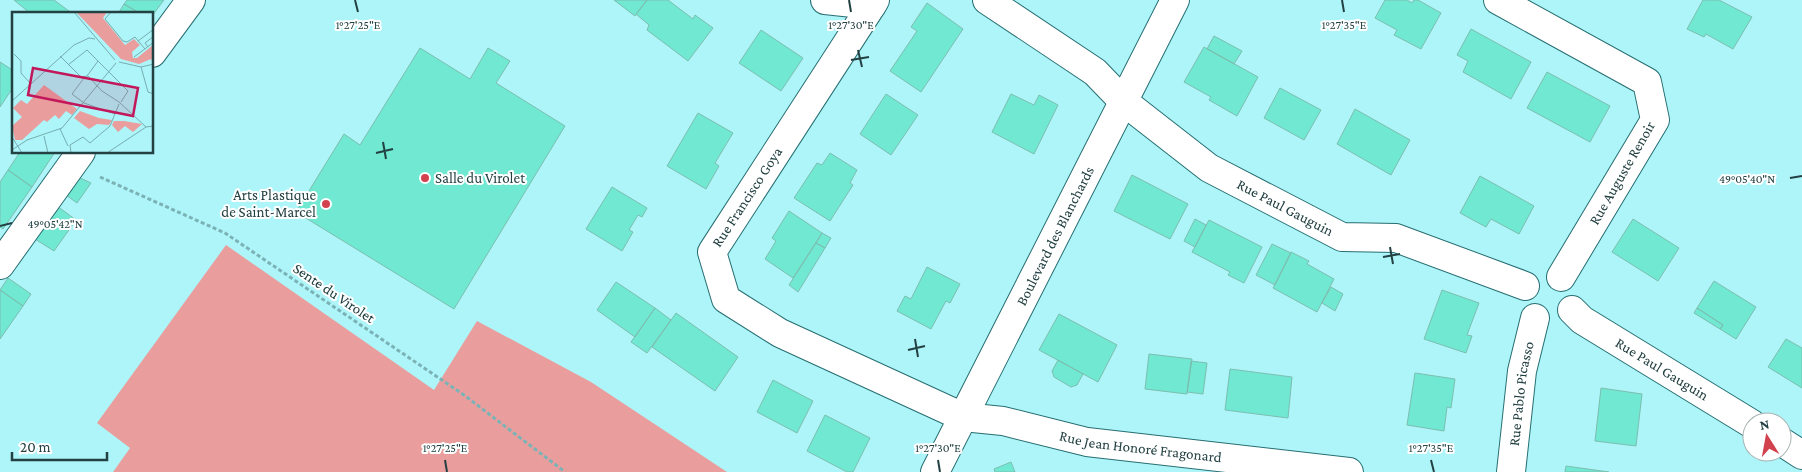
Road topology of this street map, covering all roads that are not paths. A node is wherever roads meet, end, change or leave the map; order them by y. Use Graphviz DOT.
graph roads {
  1 [pos="191,0"];
  2 [pos="825,0"];
  3 [pos="987,0"];
  4 [pos="1175,0"];
  5 [pos="1498,0"];
  6 [pos="874,2"];
  7 [pos="154,50"];
  8 [pos="1123,101"];
  9 [pos="77,158"];
  10 [pos="0,264"];
  11 [pos="1561,276"];
  12 [pos="1525,286"];
  13 [pos="1572,310"];
  14 [pos="1535,318"];
  15 [pos="963,417"];
  16 [pos="1742,418"];
  17 [pos="935,472"];
  18 [pos="1349,472"];
  19 [pos="1511,472"];
  1 -- 7 [label="street"];
  2 -- 6 [label="street"];
  3 -- 8 [label="street, Rue Paul Gauguin"];
  4 -- 8 [label="street, Boulevard des Blanchards"];
  5 -- 11 [label="street, Rue Auguste Renoir"];
  6 -- 15 [label="street, Rue Francisco Goya"];
  8 -- 12 [label="street, Rue Paul Gauguin"];
  8 -- 15 [label="street, Boulevard des Blanchards"];
  9 -- 10 [label="street"];
  11 -- 12 [label="street"];
  11 -- 13 [label="street"];
  12 -- 14 [label="street"];
  13 -- 14 [label="street"];
  13 -- 16 [label="street, Rue Paul Gauguin"];
  14 -- 19 [label="street, Rue Pablo Picasso"];
  15 -- 17 [label="street, Boulevard des Blanchards"];
  15 -- 18 [label="street, Rue Jean Honoré Fragonard"];
}
